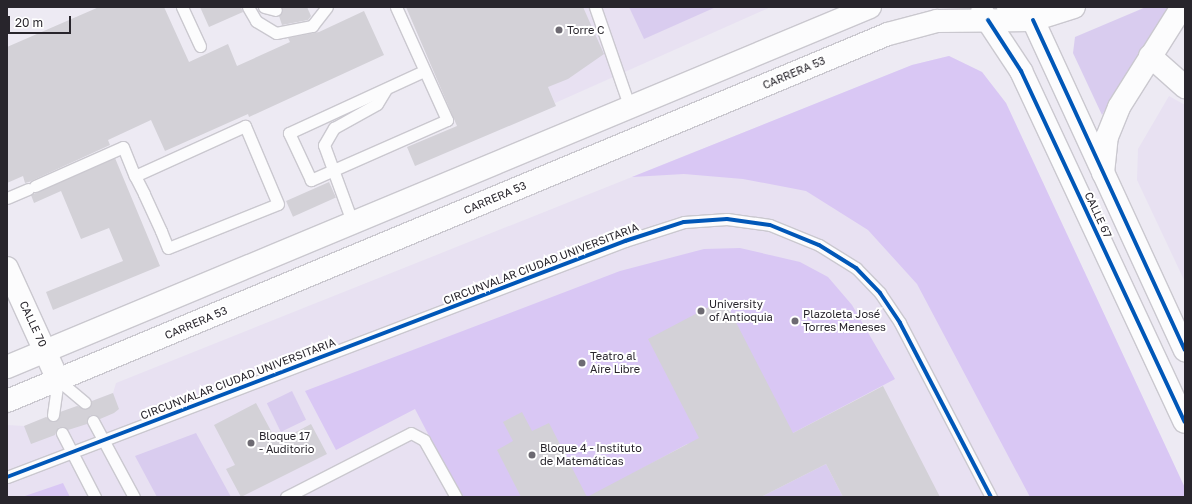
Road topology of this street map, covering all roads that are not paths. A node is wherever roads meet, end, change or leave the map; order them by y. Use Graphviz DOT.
graph roads {
  1 [pos="182,7"];
  2 [pos="248,7"];
  3 [pos="264,7"];
  4 [pos="328,7"];
  5 [pos="396,7"];
  6 [pos="596,7"];
  7 [pos="870,7"];
  8 [pos="1013,7"];
  9 [pos="1074,7"];
  10 [pos="1182,7"];
  11 [pos="276,10"];
  12 [pos="989,11"];
  13 [pos="1030,13"];
  14 [pos="200,46"];
  15 [pos="1150,56"];
  16 [pos="424,71"];
  17 [pos="1185,87"];
  18 [pos="386,89"];
  19 [pos="630,108"];
  20 [pos="330,170"];
  21 [pos="1103,175"];
  22 [pos="135,176"];
  23 [pos="7,198"];
  24 [pos="353,224"];
  25 [pos="7,268"];
  26 [pos="1185,350"];
  27 [pos="46,352"];
  28 [pos="7,367"];
  29 [pos="58,380"];
  30 [pos="7,400"];
  31 [pos="85,403"];
  32 [pos="53,415"];
  33 [pos="93,421"];
  34 [pos="1185,422"];
  35 [pos="62,433"];
  36 [pos="102,441"];
  37 [pos="71,454"];
  38 [pos="7,477"];
  39 [pos="95,497"];
  40 [pos="134,497"];
  41 [pos="286,497"];
  42 [pos="456,497"];
  43 [pos="991,497"];
  1 -- 14 [label="lane"];
  2 -- 4 [label="lane"];
  3 -- 11 [label="lane"];
  5 -- 16 [label="lane"];
  6 -- 19 [label="lane"];
  7 -- 19 [label="main road"];
  8 -- 12 [label="lane"];
  9 -- 13 [label="main road, CARRERA 53"];
  10 -- 15 [label="main road"];
  12 -- 13 [label="main road, CARRERA 53"];
  12 -- 29 [label="main road, CARRERA 53"];
  12 -- 34 [label="main road, CALLE 67"];
  13 -- 21 [label="main road, CALLE 67"];
  15 -- 17 [label="main road"];
  15 -- 21 [label="main road"];
  16 -- 18 [label="lane"];
  16 -- 20 [label="lane"];
  18 -- 20 [label="lane"];
  18 -- 20 [label="lane"];
  19 -- 24 [label="main road"];
  20 -- 24 [label="lane"];
  21 -- 26 [label="main road, CALLE 67"];
  22 -- 22 [label="lane"];
  22 -- 23 [label="lane"];
  24 -- 27 [label="main road"];
  25 -- 27 [label="main road, CALLE 70"];
  27 -- 28 [label="main road"];
  27 -- 29 [label="main road, CALLE 70"];
  29 -- 30 [label="main road, CARRERA 53"];
  29 -- 31 [label="lane"];
  29 -- 32 [label="lane"];
  33 -- 36 [label="lane"];
  35 -- 37 [label="lane"];
  36 -- 37 [label="lane, CIRCUNVALAR CIUDAD UNIVERSITARIA"];
  36 -- 40 [label="lane"];
  36 -- 43 [label="lane, CIRCUNVALAR CIUDAD UNIVERSITARIA"];
  37 -- 38 [label="lane, CIRCUNVALAR CIUDAD UNIVERSITARIA"];
  37 -- 39 [label="lane"];
  41 -- 42 [label="lane"];
}
